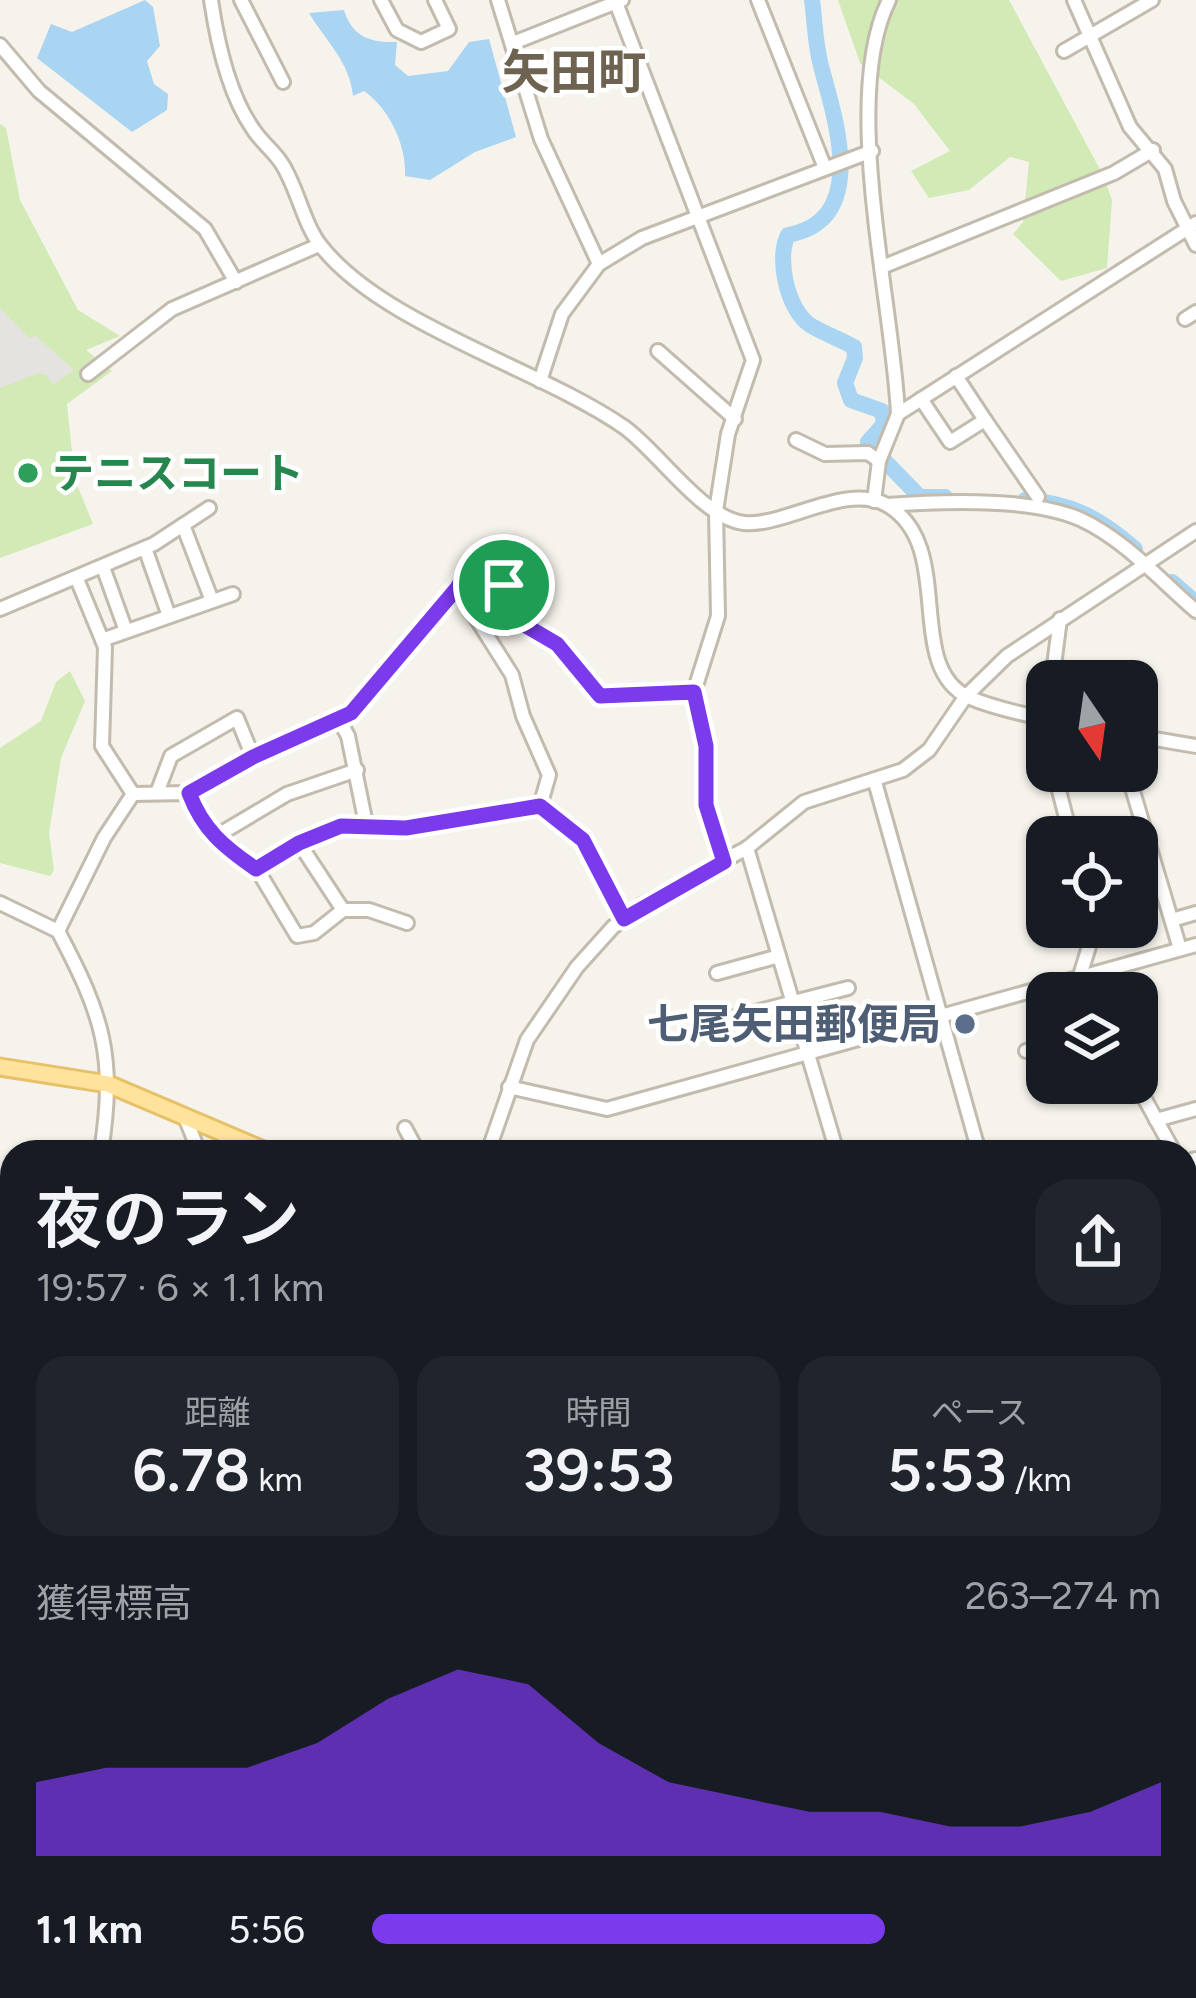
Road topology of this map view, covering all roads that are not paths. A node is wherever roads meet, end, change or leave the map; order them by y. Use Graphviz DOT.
graph roads {
  1 [pos="211,0"];
  2 [pos="241,0"];
  3 [pos="381,0"];
  4 [pos="435,0"];
  5 [pos="498,0"];
  6 [pos="758,0"];
  7 [pos="889,0"];
  8 [pos="1074,0"];
  9 [pos="1152,0"];
  10 [pos="618,1"];
  11 [pos="1088,37"];
  12 [pos="513,43"];
  13 [pos="0,45"];
  14 [pos="1064,51"];
  15 [pos="283,82"];
  16 [pos="1153,150"];
  17 [pos="872,151"];
  18 [pos="834,165"];
  19 [pos="700,216"];
  20 [pos="1191,226"];
  21 [pos="320,245"];
  22 [pos="1196,245"];
  23 [pos="599,264"];
  24 [pos="882,267"];
  25 [pos="236,282"];
  26 [pos="658,351"];
  27 [pos="88,374"];
  28 [pos="956,376"];
  29 [pos="540,381"];
  30 [pos="921,399"];
  31 [pos="898,413"];
  32 [pos="735,419"];
  33 [pos="986,420"];
  34 [pos="796,440"];
  35 [pos="880,457"];
  36 [pos="1038,497"];
  37 [pos="880,503"];
  38 [pos="209,508"];
  39 [pos="716,511"];
  40 [pos="183,525"];
  41 [pos="1196,531"];
  42 [pos="146,548"];
  43 [pos="1144,565"];
  44 [pos="104,567"];
  45 [pos="77,579"];
  46 [pos="457,588"];
  47 [pos="233,594"];
  48 [pos="212,601"];
  49 [pos="0,609"];
  50 [pos="1196,611"];
  51 [pos="170,616"];
  52 [pos="1060,619"];
  53 [pos="127,631"];
  54 [pos="102,640"];
  55 [pos="1055,660"];
  56 [pos="694,692"];
  57 [pos="965,696"];
  58 [pos="1026,713"];
  59 [pos="338,720"];
  60 [pos="1158,740"];
  61 [pos="1196,747"];
  62 [pos="253,757"];
  63 [pos="357,770"];
  64 [pos="875,782"];
  65 [pos="1133,792"];
  66 [pos="157,793"];
  67 [pos="189,793"];
  68 [pos="133,794"];
  69 [pos="540,806"];
  70 [pos="366,824"];
  71 [pos="213,838"];
  72 [pos="299,843"];
  73 [pos="747,848"];
  74 [pos="724,862"];
  75 [pos="256,869"];
  76 [pos="0,903"];
  77 [pos="343,910"];
  78 [pos="1196,913"];
  79 [pos="624,919"];
  80 [pos="1172,920"];
  81 [pos="407,922"];
  82 [pos="58,931"];
  83 [pos="1196,945"];
  84 [pos="1180,950"];
  85 [pos="779,956"];
  86 [pos="1113,972"];
  87 [pos="718,973"];
  88 [pos="848,988"];
  89 [pos="1026,996"];
  90 [pos="794,1003"];
  91 [pos="941,1016"];
  92 [pos="732,1018"];
  93 [pos="809,1052"];
  94 [pos="0,1067"];
  95 [pos="108,1084"];
  96 [pos="509,1087"];
  97 [pos="1147,1104"];
  98 [pos="1196,1108"];
  99 [pos="185,1115"];
  100 [pos="1156,1120"];
  101 [pos="405,1128"];
  102 [pos="102,1140"];
  103 [pos="194,1140"];
  104 [pos="241,1140"];
  105 [pos="412,1140"];
  106 [pos="492,1140"];
  107 [pos="834,1140"];
  108 [pos="976,1140"];
  109 [pos="1167,1140"];
  1 -- 21 [label="street"];
  2 -- 15 [label="street"];
  3 -- 4 [label="street"];
  5 -- 12 [label="street"];
  6 -- 18 [label="street"];
  7 -- 17 [label="street"];
  8 -- 11 [label="street"];
  9 -- 11 [label="street"];
  10 -- 12 [label="street"];
  10 -- 19 [label="street"];
  11 -- 14 [label="street"];
  11 -- 16 [label="street"];
  12 -- 23 [label="street"];
  13 -- 25 [label="street"];
  16 -- 20 [label="street"];
  16 -- 24 [label="street"];
  17 -- 18 [label="street"];
  17 -- 24 [label="street"];
  18 -- 19 [label="street"];
  19 -- 23 [label="street"];
  19 -- 32 [label="street"];
  20 -- 22 [label="street"];
  20 -- 28 [label="street"];
  21 -- 25 [label="street"];
  21 -- 29 [label="street"];
  23 -- 29 [label="street"];
  24 -- 31 [label="street"];
  25 -- 27 [label="street"];
  26 -- 32 [label="street"];
  28 -- 30 [label="street"];
  28 -- 33 [label="street"];
  29 -- 39 [label="street"];
  30 -- 31 [label="street"];
  30 -- 33 [label="street"];
  31 -- 35 [label="street"];
  32 -- 39 [label="street"];
  33 -- 36 [label="street"];
  34 -- 35 [label="street"];
  35 -- 37 [label="street"];
  37 -- 39 [label="street"];
  37 -- 43 [label="street"];
  37 -- 57 [label="street"];
  38 -- 40 [label="street"];
  39 -- 56 [label="street"];
  40 -- 42 [label="street"];
  40 -- 48 [label="street"];
  41 -- 43 [label="street"];
  42 -- 44 [label="street"];
  42 -- 51 [label="street"];
  43 -- 50 [label="street"];
  43 -- 52 [label="street"];
  44 -- 45 [label="street"];
  44 -- 53 [label="street"];
  45 -- 49 [label="street"];
  45 -- 54 [label="street"];
  46 -- 56 [label="street"];
  46 -- 59 [label="street"];
  46 -- 69 [label="street"];
  47 -- 48 [label="street"];
  48 -- 51 [label="street"];
  51 -- 53 [label="street"];
  52 -- 55 [label="street"];
  52 -- 57 [label="street"];
  53 -- 54 [label="street"];
  54 -- 68 [label="street"];
  56 -- 74 [label="street"];
  57 -- 58 [label="street"];
  57 -- 64 [label="street"];
  59 -- 62 [label="street"];
  59 -- 63 [label="street"];
  60 -- 61 [label="street"];
  62 -- 66 [label="street"];
  62 -- 67 [label="street"];
  63 -- 70 [label="street"];
  63 -- 71 [label="street"];
  64 -- 73 [label="street"];
  64 -- 91 [label="street"];
  65 -- 80 [label="street"];
  66 -- 67 [label="street"];
  66 -- 68 [label="street"];
  67 -- 71 [label="street"];
  68 -- 82 [label="street"];
  69 -- 70 [label="street"];
  69 -- 79 [label="street"];
  70 -- 72 [label="street"];
  71 -- 75 [label="street"];
  72 -- 75 [label="street"];
  72 -- 77 [label="street"];
  73 -- 74 [label="street"];
  73 -- 85 [label="street"];
  74 -- 79 [label="street"];
  75 -- 77 [label="street"];
  76 -- 82 [label="street"];
  77 -- 81 [label="street"];
  78 -- 80 [label="street"];
  79 -- 96 [label="street"];
  80 -- 84 [label="street"];
  82 -- 95 [label="street"];
  83 -- 84 [label="street"];
  84 -- 86 [label="street"];
  85 -- 87 [label="street"];
  85 -- 90 [label="street"];
  88 -- 90 [label="street"];
  89 -- 91 [label="street"];
  90 -- 92 [label="street"];
  90 -- 93 [label="street"];
  91 -- 93 [label="street"];
  91 -- 108 [label="street"];
  93 -- 96 [label="street"];
  93 -- 107 [label="street"];
  94 -- 95 [label="main road"];
  95 -- 99 [label="main road"];
  95 -- 102 [label="street"];
  96 -- 106 [label="street"];
  97 -- 100 [label="street"];
  98 -- 100 [label="street"];
  99 -- 103 [label="street"];
  99 -- 104 [label="main road"];
  100 -- 109 [label="street"];
  101 -- 105 [label="street"];
}
